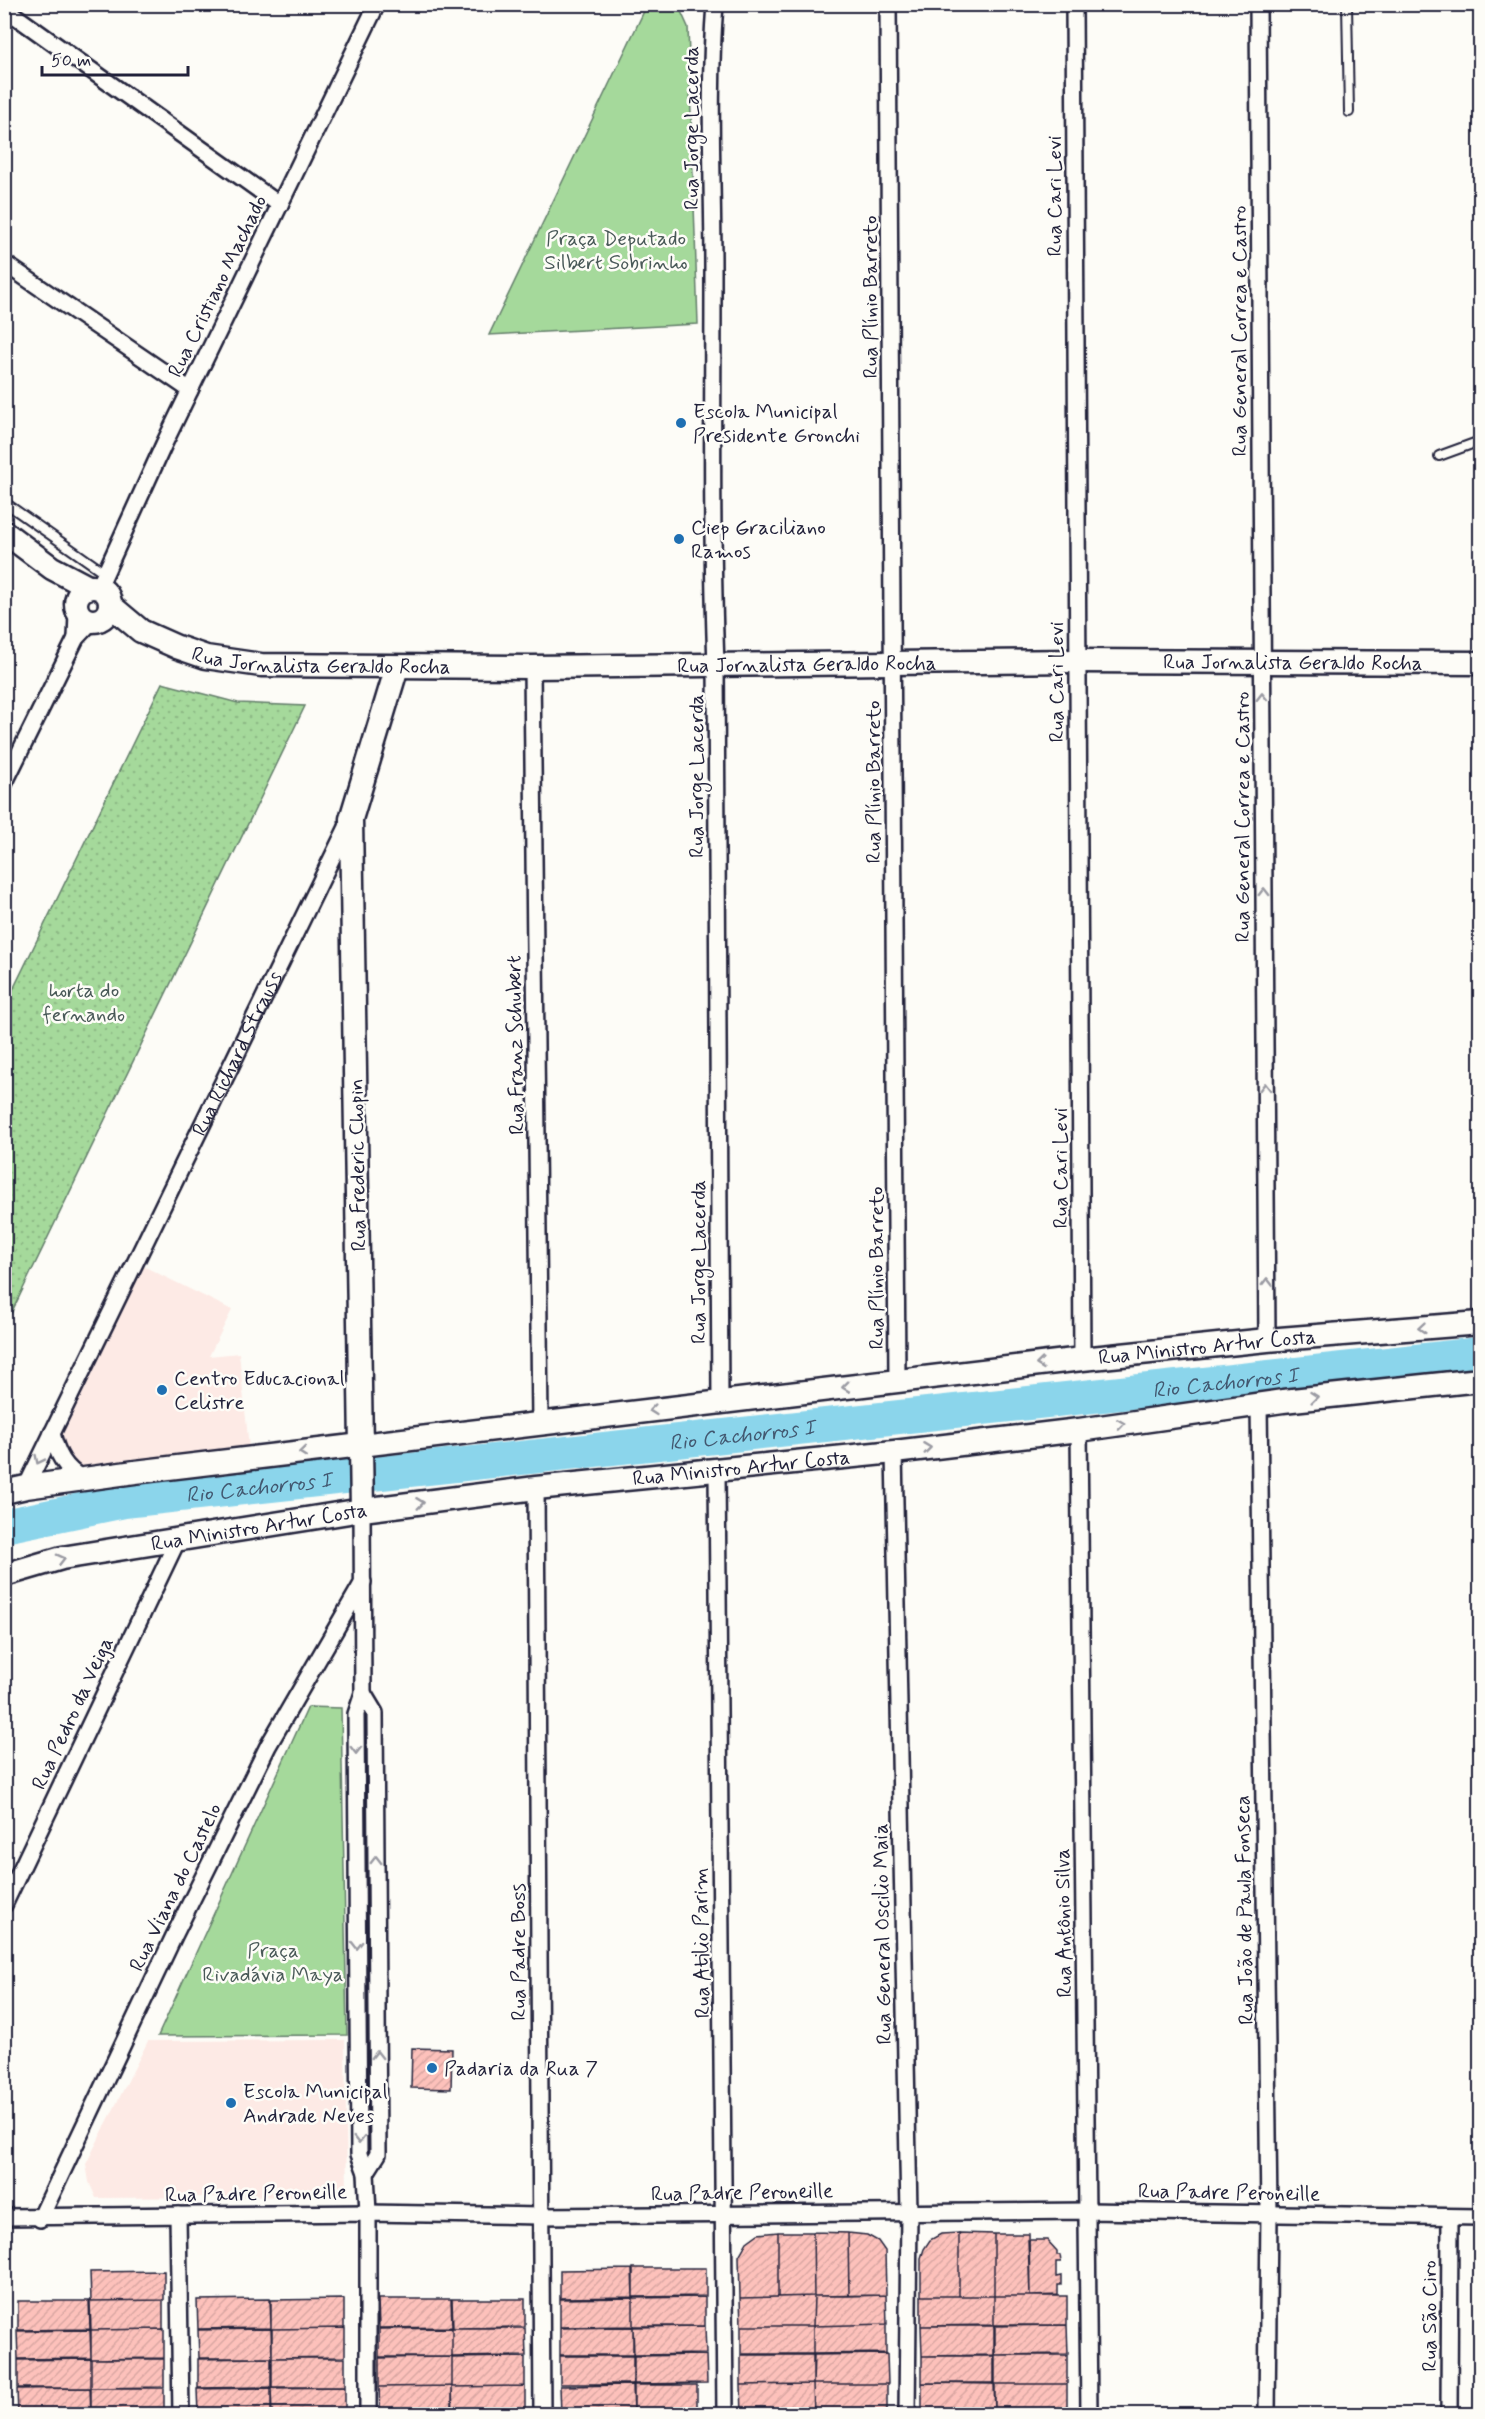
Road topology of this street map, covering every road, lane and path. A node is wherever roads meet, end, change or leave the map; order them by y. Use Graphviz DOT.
graph roads {
  1 [pos="377,4"];
  2 [pos="715,4"];
  3 [pos="888,4"];
  4 [pos="1074,4"];
  5 [pos="1258,4"];
  6 [pos="1347,4"];
  7 [pos="4,8"];
  8 [pos="1349,112"];
  9 [pos="280,205"];
  10 [pos="4,264"];
  11 [pos="190,390"];
  12 [pos="1480,441"];
  13 [pos="1439,456"];
  14 [pos="4,502"];
  15 [pos="4,532"];
  16 [pos="91,605"];
  17 [pos="1077,661"];
  18 [pos="1262,661"];
  19 [pos="893,663"];
  20 [pos="1480,663"];
  21 [pos="716,665"];
  22 [pos="532,666"];
  23 [pos="397,667"];
  24 [pos="18,758"];
  25 [pos="4,768"];
  26 [pos="4,784"];
  27 [pos="351,819"];
  28 [pos="1480,1323"];
  29 [pos="1267,1340"];
  30 [pos="1082,1359"];
  31 [pos="897,1380"];
  32 [pos="1480,1380"];
  33 [pos="720,1403"];
  34 [pos="1259,1404"];
  35 [pos="540,1423"];
  36 [pos="1079,1430"];
  37 [pos="52,1433"];
  38 [pos="894,1452"];
  39 [pos="361,1453"];
  40 [pos="717,1472"];
  41 [pos="83,1479"];
  42 [pos="536,1488"];
  43 [pos="15,1490"];
  44 [pos="362,1502"];
  45 [pos="178,1539"];
  46 [pos="4,1575"];
  47 [pos="363,1582"];
  48 [pos="4,1905"];
  49 [pos="1087,2211"];
  50 [pos="909,2212"];
  51 [pos="1269,2212"];
  52 [pos="368,2213"];
  53 [pos="725,2213"];
  54 [pos="178,2215"];
  55 [pos="540,2216"];
  56 [pos="4,2217"];
  57 [pos="1450,2217"];
  58 [pos="1480,2217"];
  59 [pos="40,2219"];
  60 [pos="181,2415"];
  61 [pos="368,2415"];
  62 [pos="542,2415"];
  63 [pos="725,2415"];
  64 [pos="907,2415"];
  65 [pos="1089,2415"];
  66 [pos="1267,2415"];
  67 [pos="1449,2415"];
  1 -- 9 [label="street, Rua Cristiano Machado"];
  2 -- 21 [label="street, Rua Jorge Lacerda"];
  3 -- 19 [label="street, Rua Plínio Barreto"];
  4 -- 17 [label="street, Rua Cari Levi"];
  5 -- 18 [label="street, Rua General Correa e Castro"];
  6 -- 8 [label="lane"];
  7 -- 9 [label="street"];
  9 -- 11 [label="street, Rua Cristiano Machado"];
  10 -- 11 [label="street"];
  11 -- 16 [label="street, Rua Cristiano Machado"];
  12 -- 13 [label="lane"];
  14 -- 16 [label="lane, Rua Jornalista Geraldo Rocha"];
  15 -- 16 [label="street, Rua Jornalista Geraldo Rocha"];
  16 -- 23 [label="street, Rua Jornalista Geraldo Rocha"];
  16 -- 24 [label="street, Rua Cristiano Machado"];
  17 -- 18 [label="street, Rua Jornalista Geraldo Rocha"];
  17 -- 19 [label="street, Rua Jornalista Geraldo Rocha"];
  17 -- 30 [label="street, Rua Cari Levi"];
  18 -- 20 [label="street, Rua Jornalista Geraldo Rocha"];
  29 -- 18 [label="street, Rua General Correa e Castro, one-way"];
  19 -- 21 [label="street, Rua Jornalista Geraldo Rocha"];
  19 -- 31 [label="street, Rua Plínio Barreto"];
  21 -- 22 [label="street, Rua Jornalista Geraldo Rocha"];
  21 -- 33 [label="street, Rua Jorge Lacerda"];
  22 -- 23 [label="street, Rua Jornalista Geraldo Rocha"];
  22 -- 35 [label="street, Rua Franz Schubert"];
  23 -- 27 [label="street, Rua Richard Strauss"];
  24 -- 25 [label="street"];
  24 -- 26 [label="street, Rua Cristiano Machado"];
  27 -- 37 [label="street, Rua Richard Strauss"];
  27 -- 39 [label="street, Rua Frederic Chopin"];
  28 -- 29 [label="street, Rua Ministro Artur Costa, one-way"];
  29 -- 30 [label="street, Rua Ministro Artur Costa"];
  30 -- 31 [label="street, Rua Ministro Artur Costa, one-way"];
  31 -- 33 [label="street, Rua Ministro Artur Costa, one-way"];
  34 -- 32 [label="street, Rua Ministro Artur Costa, one-way"];
  33 -- 35 [label="street, Rua Ministro Artur Costa, one-way"];
  36 -- 34 [label="street, Rua Ministro Artur Costa, one-way"];
  34 -- 51 [label="street, Rua João de Paula Fonseca"];
  35 -- 39 [label="street, Rua Ministro Artur Costa"];
  38 -- 36 [label="street, Rua Ministro Artur Costa, one-way"];
  36 -- 49 [label="street, Rua Antônio Silva"];
  37 -- 41 [label="street"];
  37 -- 43 [label="street, Rua Richard Strauss, one-way"];
  38 -- 40 [label="street, Rua Ministro Artur Costa"];
  38 -- 50 [label="street, Rua General Oscilio Maia"];
  39 -- 41 [label="street, Rua Ministro Artur Costa, one-way"];
  39 -- 44 [label="street, Rua Frederic Chopin"];
  40 -- 42 [label="street, Rua Ministro Artur Costa"];
  40 -- 53 [label="street, Rua Atilio Parim"];
  41 -- 43 [label="street, Rua Ministro Artur Costa"];
  44 -- 42 [label="street, Rua Ministro Artur Costa, one-way"];
  42 -- 55 [label="street, Rua Padre Boss"];
  44 -- 45 [label="street, Rua Ministro Artur Costa"];
  44 -- 47 [label="street"];
  46 -- 45 [label="street, Rua Ministro Artur Costa, one-way"];
  45 -- 48 [label="street, Rua Pedro da Veiga"];
  47 -- 52 [label="street"];
  47 -- 59 [label="street, Rua Viana do Castelo"];
  49 -- 50 [label="street, Rua Padre Peroneille"];
  49 -- 51 [label="street, Rua Padre Peroneille"];
  49 -- 65 [label="street, Rua Antônio Silva"];
  50 -- 53 [label="street, Rua Padre Peroneille"];
  50 -- 64 [label="street, Rua General Oscilio Maia"];
  51 -- 57 [label="street, Rua Padre Peroneille"];
  51 -- 66 [label="street, Rua João de Paula Fonseca"];
  52 -- 54 [label="street, Rua Padre Peroneille"];
  52 -- 55 [label="street, Rua Padre Peroneille"];
  52 -- 61 [label="street"];
  53 -- 55 [label="street, Rua Padre Peroneille"];
  53 -- 63 [label="street, Rua Atilio Parim"];
  54 -- 59 [label="street, Rua Padre Peroneille"];
  54 -- 60 [label="street"];
  55 -- 62 [label="street, Rua Padre Boss"];
  56 -- 59 [label="street, Rua Padre Peroneille"];
  57 -- 58 [label="street, Rua Padre Peroneille"];
  57 -- 67 [label="street, Rua São Ciro"];
}
